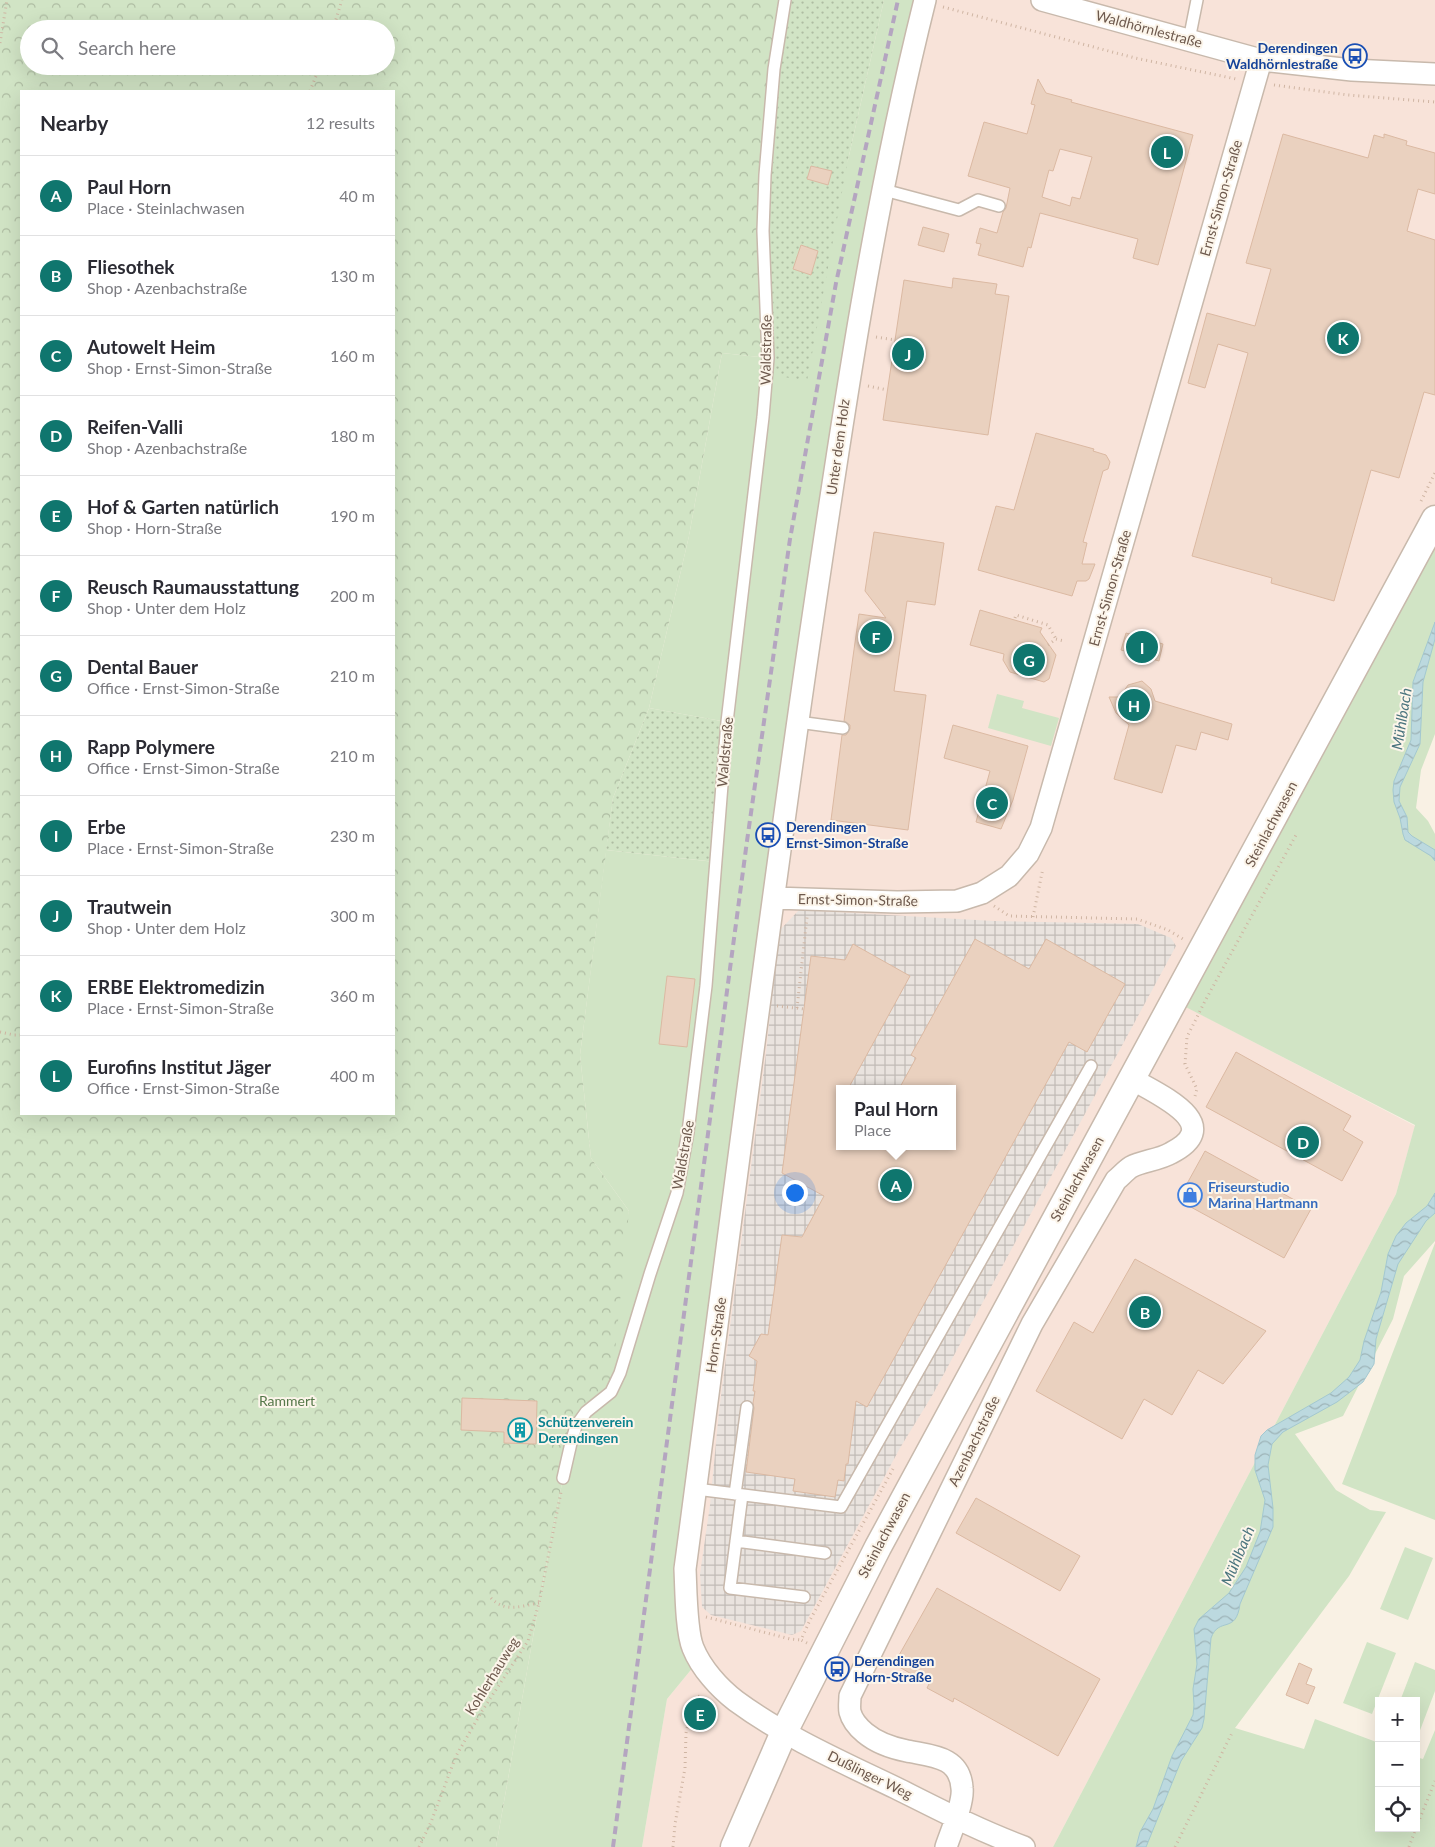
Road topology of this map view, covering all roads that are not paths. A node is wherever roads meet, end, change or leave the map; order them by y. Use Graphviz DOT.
graph roads {
  1 [pos="785,0"];
  2 [pos="1042,0"];
  3 [pos="1197,0"];
  4 [pos="925,1"];
  5 [pos="1189,40"];
  6 [pos="1261,60"];
  7 [pos="1435,74"];
  8 [pos="884,190"];
  9 [pos="999,206"];
  10 [pos="1435,519"];
  11 [pos="798,722"];
  12 [pos="843,728"];
  13 [pos="774,898"];
  14 [pos="1090,1066"];
  15 [pos="1132,1079"];
  16 [pos="747,1407"];
  17 [pos="564,1478"];
  18 [pos="696,1489"];
  19 [pos="738,1494"];
  20 [pos="736,1541"];
  21 [pos="825,1553"];
  22 [pos="804,1597"];
  23 [pos="784,1732"];
  24 [pos="956,1817"];
  25 [pos="734,1847"];
  26 [pos="946,1847"];
  27 [pos="1024,1847"];
  1 -- 17 [label="lane, Waldstraße"];
  2 -- 5 [label="street, Waldhörnlestraße"];
  3 -- 5 [label="lane"];
  4 -- 8 [label="street, Unter dem Holz"];
  5 -- 6 [label="street, Waldhörnlestraße"];
  6 -- 7 [label="street, Waldhörnlestraße"];
  6 -- 13 [label="street, Ernst-Simon-Straße"];
  8 -- 9 [label="lane"];
  8 -- 11 [label="street, Unter dem Holz"];
  10 -- 15 [label="street, Steinlachwasen"];
  11 -- 12 [label="lane"];
  11 -- 13 [label="street, Unter dem Holz"];
  13 -- 18 [label="street, Horn-Straße"];
  14 -- 19 [label="lane"];
  15 -- 23 [label="street, Steinlachwasen"];
  15 -- 24 [label="street, Azenbachstraße"];
  16 -- 19 [label="lane"];
  18 -- 19 [label="lane"];
  18 -- 23 [label="street, Horn-Straße"];
  19 -- 20 [label="lane"];
  20 -- 21 [label="lane"];
  20 -- 22 [label="lane"];
  23 -- 24 [label="street, Dußlinger Weg"];
  23 -- 25 [label="street, Steinlachwasen"];
  24 -- 26 [label="street"];
  24 -- 27 [label="street, Dußlinger Weg"];
}
